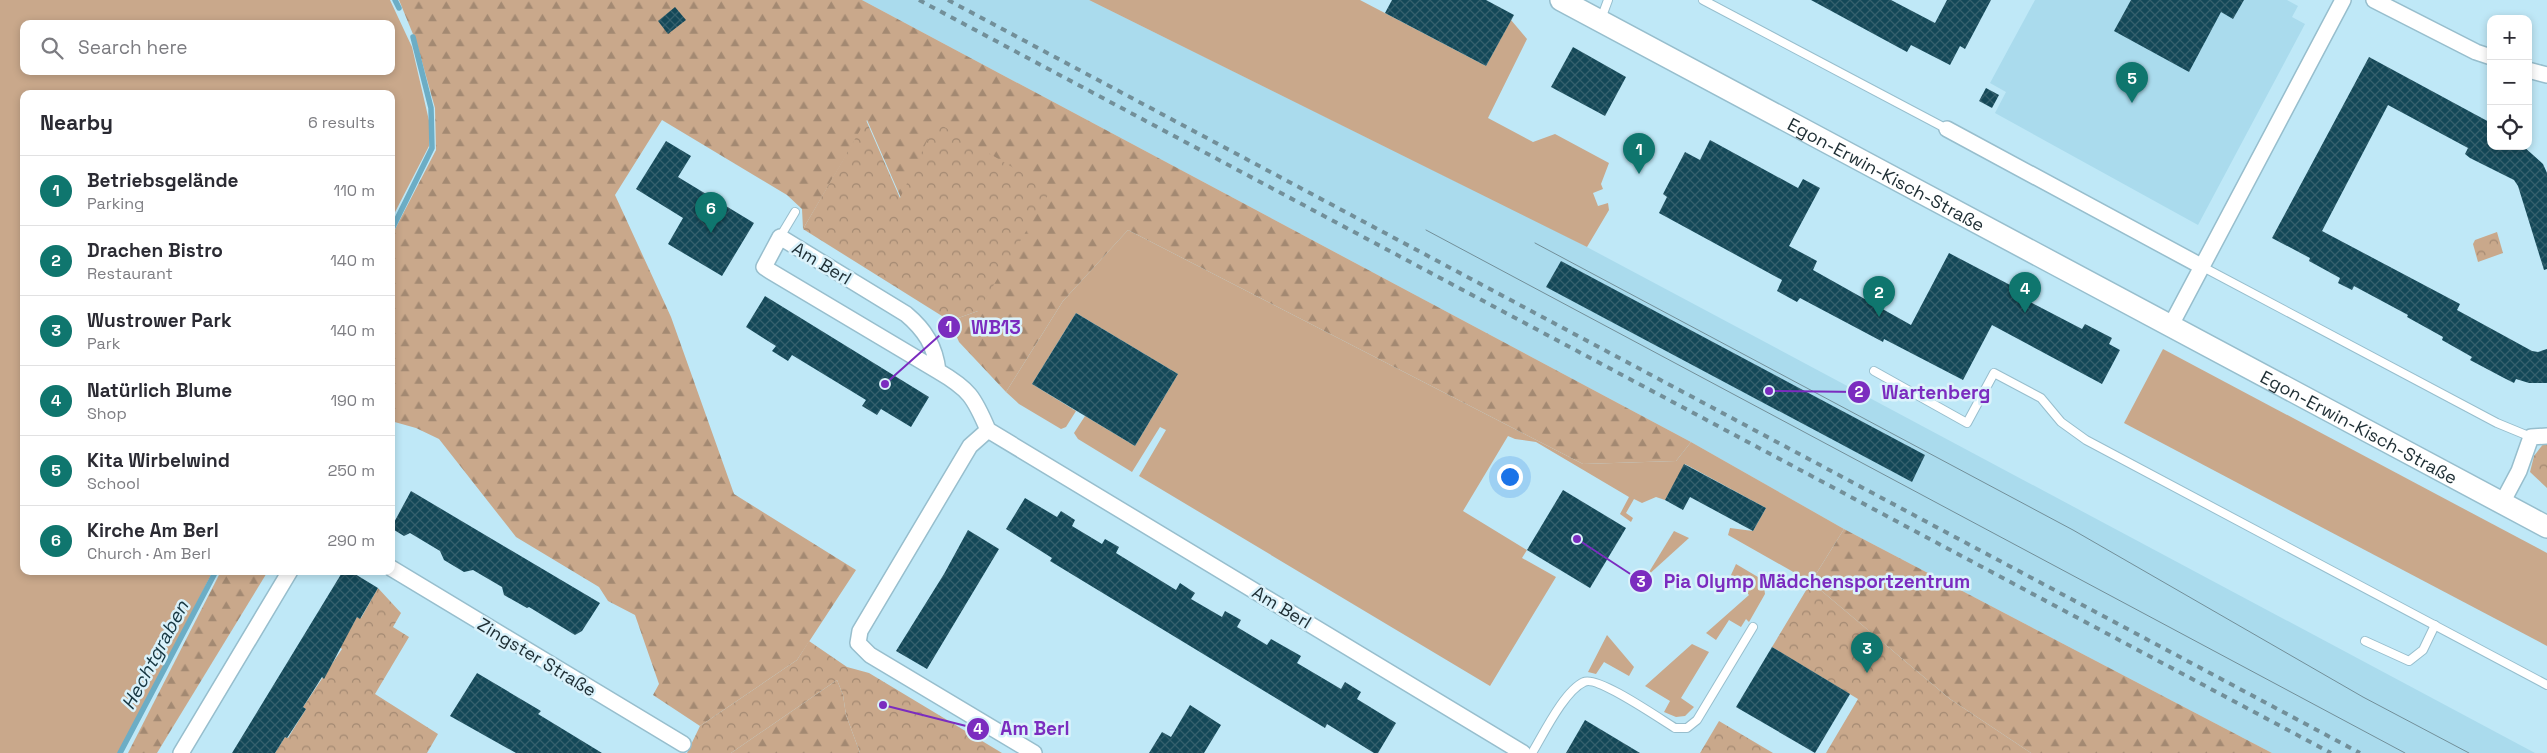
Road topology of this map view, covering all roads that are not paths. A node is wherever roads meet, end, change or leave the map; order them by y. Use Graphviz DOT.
graph roads {
  1 [pos="1561,0"];
  2 [pos="1608,0"];
  3 [pos="1703,0"];
  4 [pos="2343,0"];
  5 [pos="2374,0"];
  6 [pos="1600,22"];
  7 [pos="2487,56"];
  8 [pos="2532,71"];
  9 [pos="2547,75"];
  10 [pos="1947,129"];
  11 [pos="795,212"];
  12 [pos="780,237"];
  13 [pos="2201,266"];
  14 [pos="2171,325"];
  15 [pos="938,371"];
  16 [pos="1874,371"];
  17 [pos="988,430"];
  18 [pos="2547,436"];
  19 [pos="2530,437"];
  20 [pos="2502,503"];
  21 [pos="2547,527"];
  22 [pos="395,570"];
  23 [pos="288,575"];
  24 [pos="2435,625"];
  25 [pos="1753,627"];
  26 [pos="2365,641"];
  27 [pos="2547,685"];
  28 [pos="683,744"];
  29 [pos="180,753"];
  30 [pos="1034,753"];
  31 [pos="1523,753"];
  32 [pos="1532,753"];
  1 -- 6 [label="street, Egon-Erwin-Kisch-Straße"];
  2 -- 6 [label="lane"];
  3 -- 10 [label="lane"];
  4 -- 13 [label="street"];
  5 -- 7 [label="street"];
  6 -- 14 [label="street, Egon-Erwin-Kisch-Straße"];
  8 -- 9 [label="street"];
  10 -- 13 [label="street"];
  11 -- 12 [label="lane"];
  12 -- 15 [label="street, Am Berl"];
  12 -- 15 [label="street, Am Berl"];
  13 -- 14 [label="street"];
  13 -- 19 [label="lane"];
  14 -- 20 [label="street, Egon-Erwin-Kisch-Straße"];
  15 -- 17 [label="street, Am Berl"];
  16 -- 24 [label="lane"];
  17 -- 30 [label="street"];
  17 -- 31 [label="street, Am Berl"];
  18 -- 19 [label="street"];
  19 -- 20 [label="street"];
  20 -- 21 [label="street, Egon-Erwin-Kisch-Straße"];
  22 -- 28 [label="street, Zingster Straße"];
  23 -- 29 [label="street"];
  24 -- 26 [label="lane"];
  24 -- 27 [label="lane"];
  25 -- 32 [label="lane"];
}
